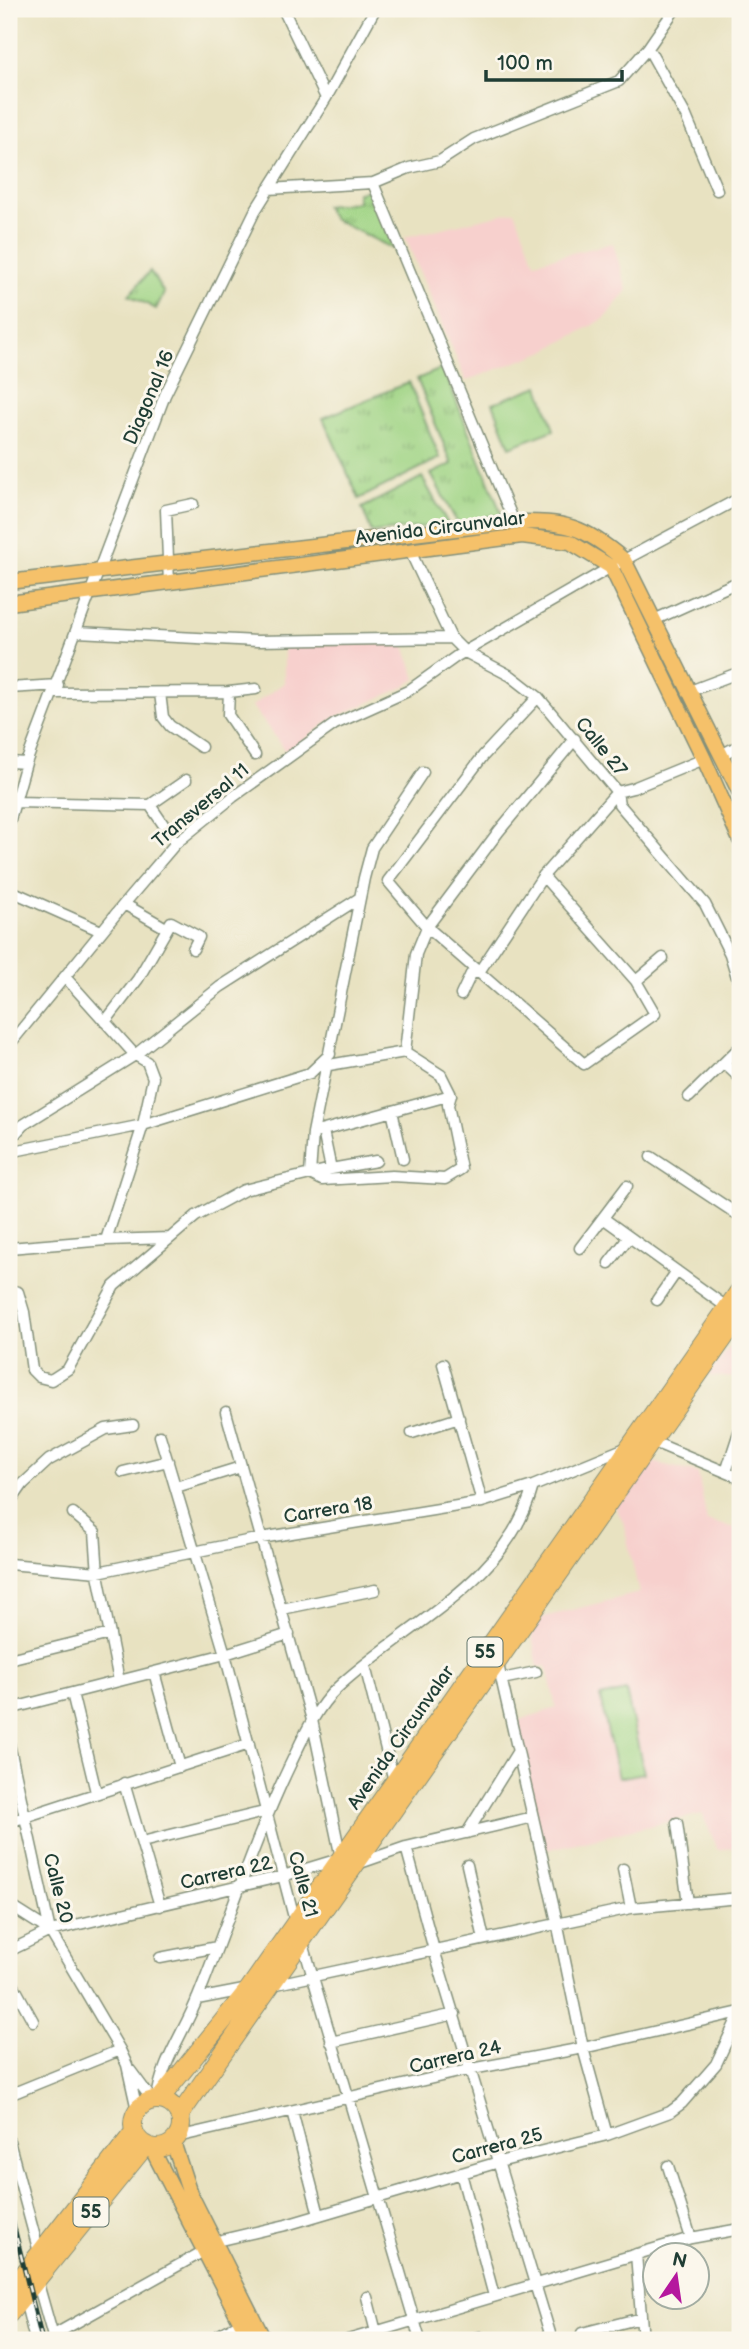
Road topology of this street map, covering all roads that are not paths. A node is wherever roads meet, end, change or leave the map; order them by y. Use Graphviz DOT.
graph roads {
  1 [pos="283,9"];
  2 [pos="375,9"];
  3 [pos="675,9"];
  4 [pos="648,48"];
  5 [pos="326,98"];
  6 [pos="373,183"];
  7 [pos="268,189"];
  8 [pos="717,190"];
  9 [pos="740,498"];
  10 [pos="193,504"];
  11 [pos="514,522"];
  12 [pos="410,551"];
  13 [pos="169,564"];
  14 [pos="618,564"];
  15 [pos="99,572"];
  16 [pos="740,581"];
  17 [pos="9,582"];
  18 [pos="169,583"];
  19 [pos="91,593"];
  20 [pos="9,603"];
  21 [pos="654,620"];
  22 [pos="77,632"];
  23 [pos="451,638"];
  24 [pos="465,652"];
  25 [pos="734,674"];
  26 [pos="9,688"];
  27 [pos="56,689"];
  28 [pos="256,690"];
  29 [pos="690,691"];
  30 [pos="229,692"];
  31 [pos="160,693"];
  32 [pos="538,697"];
  33 [pos="575,739"];
  34 [pos="740,745"];
  35 [pos="201,747"];
  36 [pos="255,755"];
  37 [pos="721,755"];
  38 [pos="704,759"];
  39 [pos="9,762"];
  40 [pos="26,763"];
  41 [pos="423,772"];
  42 [pos="186,780"];
  43 [pos="617,792"];
  44 [pos="740,793"];
  45 [pos="16,802"];
  46 [pos="150,805"];
  47 [pos="735,815"];
  48 [pos="9,823"];
  49 [pos="740,840"];
  50 [pos="176,843"];
  51 [pos="543,876"];
  52 [pos="364,878"];
  53 [pos="388,881"];
  54 [pos="9,890"];
  55 [pos="358,899"];
  56 [pos="124,904"];
  57 [pos="427,927"];
  58 [pos="166,928"];
  59 [pos="101,931"];
  60 [pos="193,949"];
  61 [pos="663,958"];
  62 [pos="479,972"];
  63 [pos="66,978"];
  64 [pos="636,981"];
  65 [pos="740,987"];
  66 [pos="461,995"];
  67 [pos="105,1021"];
  68 [pos="9,1045"];
  69 [pos="740,1046"];
  70 [pos="405,1052"];
  71 [pos="135,1055"];
  72 [pos="330,1060"];
  73 [pos="724,1063"];
  74 [pos="740,1078"];
  75 [pos="450,1095"];
  76 [pos="689,1097"];
  77 [pos="392,1111"];
  78 [pos="143,1125"];
  79 [pos="318,1132"];
  80 [pos="9,1141"];
  81 [pos="9,1152"];
  82 [pos="651,1157"];
  83 [pos="403,1159"];
  84 [pos="376,1161"];
  85 [pos="331,1169"];
  86 [pos="310,1174"];
  87 [pos="627,1186"];
  88 [pos="740,1216"];
  89 [pos="603,1218"];
  90 [pos="629,1237"];
  91 [pos="170,1238"];
  92 [pos="106,1240"];
  93 [pos="9,1248"];
  94 [pos="580,1248"];
  95 [pos="609,1263"];
  96 [pos="677,1271"];
  97 [pos="9,1283"];
  98 [pos="740,1290"];
  99 [pos="13,1291"];
  100 [pos="657,1300"];
  101 [pos="734,1312"];
  102 [pos="443,1364"];
  103 [pos="226,1412"];
  104 [pos="459,1418"];
  105 [pos="133,1425"];
  106 [pos="740,1429"];
  107 [pos="412,1433"];
  108 [pos="160,1436"];
  109 [pos="640,1445"];
  110 [pos="168,1461"];
  111 [pos="241,1466"];
  112 [pos="123,1472"];
  113 [pos="726,1472"];
  114 [pos="740,1478"];
  115 [pos="533,1486"];
  116 [pos="176,1487"];
  117 [pos="482,1502"];
  118 [pos="9,1504"];
  119 [pos="73,1513"];
  120 [pos="261,1538"];
  121 [pos="193,1552"];
  122 [pos="9,1564"];
  123 [pos="98,1572"];
  124 [pos="375,1590"];
  125 [pos="282,1609"];
  126 [pos="110,1634"];
  127 [pos="289,1634"];
  128 [pos="494,1640"];
  129 [pos="225,1654"];
  130 [pos="9,1659"];
  131 [pos="365,1666"];
  132 [pos="499,1670"];
  133 [pos="154,1672"];
  134 [pos="536,1672"];
  135 [pos="119,1681"];
  136 [pos="72,1693"];
  137 [pos="9,1709"];
  138 [pos="312,1720"];
  139 [pos="9,1744"];
  140 [pos="249,1744"];
  141 [pos="518,1751"];
  142 [pos="180,1767"];
  143 [pos="394,1782"];
  144 [pos="124,1783"];
  145 [pos="96,1792"];
  146 [pos="398,1803"];
  147 [pos="268,1811"];
  148 [pos="23,1816"];
  149 [pos="533,1817"];
  150 [pos="9,1822"];
  151 [pos="677,1823"];
  152 [pos="467,1833"];
  153 [pos="142,1842"];
  154 [pos="406,1847"];
  155 [pos="348,1862"];
  156 [pos="467,1865"];
  157 [pos="623,1869"];
  158 [pos="283,1877"];
  159 [pos="240,1887"];
  160 [pos="740,1898"];
  161 [pos="688,1903"];
  162 [pos="9,1905"];
  163 [pos="160,1906"];
  164 [pos="631,1908"];
  165 [pos="557,1922"];
  166 [pos="50,1931"];
  167 [pos="299,1931"];
  168 [pos="484,1939"];
  169 [pos="218,1947"];
  170 [pos="435,1950"];
  171 [pos="9,1951"];
  172 [pos="160,1958"];
  173 [pos="9,1977"];
  174 [pos="312,1977"];
  175 [pos="269,1986"];
  176 [pos="249,1989"];
  177 [pos="197,1999"];
  178 [pos="740,2013"];
  179 [pos="455,2014"];
  180 [pos="33,2021"];
  181 [pos="331,2042"];
  182 [pos="583,2048"];
  183 [pos="120,2050"];
  184 [pos="127,2065"];
  185 [pos="472,2069"];
  186 [pos="9,2095"];
  187 [pos="348,2099"];
  188 [pos="152,2103"];
  189 [pos="292,2111"];
  190 [pos="179,2116"];
  191 [pos="607,2136"];
  192 [pos="175,2139"];
  193 [pos="9,2141"];
  194 [pos="144,2141"];
  195 [pos="499,2162"];
  196 [pos="668,2166"];
  197 [pos="461,2173"];
  198 [pos="378,2197"];
  199 [pos="319,2215"];
  200 [pos="740,2229"];
  201 [pos="691,2238"];
  202 [pos="209,2246"];
  203 [pos="636,2254"];
  204 [pos="40,2256"];
  205 [pos="37,2280"];
  206 [pos="535,2284"];
  207 [pos="16,2295"];
  208 [pos="494,2296"];
  209 [pos="367,2297"];
  210 [pos="9,2314"];
  211 [pos="641,2318"];
  212 [pos="414,2320"];
  213 [pos="241,2323"];
  214 [pos="376,2332"];
  215 [pos="582,2333"];
  216 [pos="53,2338"];
  217 [pos="35,2340"];
  218 [pos="210,2340"];
  219 [pos="250,2340"];
  220 [pos="264,2340"];
  221 [pos="348,2340"];
  222 [pos="420,2340"];
  223 [pos="552,2340"];
  224 [pos="643,2340"];
  1 -- 5 [label="street"];
  2 -- 5 [label="street, Diagonal 16"];
  3 -- 4 [label="street"];
  4 -- 6 [label="street"];
  4 -- 8 [label="street"];
  5 -- 7 [label="street, Diagonal 16"];
  6 -- 7 [label="street"];
  6 -- 11 [label="street"];
  7 -- 15 [label="street, Diagonal 16"];
  9 -- 14 [label="street, Transversal 11"];
  10 -- 13 [label="street"];
  11 -- 13 [label="main road, Avenida Circunvalar"];
  11 -- 14 [label="main road, Avenida Circunvalar"];
  12 -- 14 [label="main road, Avenida Circunvalar"];
  12 -- 18 [label="main road, Avenida Circunvalar"];
  12 -- 23 [label="street, Calle 27"];
  13 -- 15 [label="main road, Avenida Circunvalar"];
  13 -- 18 [label="street"];
  14 -- 21 [label="main road, Avenida Circunvalar"];
  14 -- 24 [label="street, Transversal 11"];
  14 -- 38 [label="main road, Avenida Circunvalar"];
  15 -- 17 [label="main road, Avenida Circunvalar"];
  15 -- 19 [label="street, Diagonal 16"];
  16 -- 21 [label="street"];
  18 -- 19 [label="main road, Avenida Circunvalar"];
  19 -- 20 [label="main road, Avenida Circunvalar"];
  19 -- 22 [label="street, Diagonal 16"];
  21 -- 29 [label="main road, Avenida Circunvalar"];
  22 -- 23 [label="street"];
  22 -- 27 [label="street, Diagonal 16"];
  23 -- 24 [label="street, Calle 27"];
  24 -- 32 [label="street, Calle 27"];
  24 -- 50 [label="street, Transversal 11"];
  25 -- 29 [label="street"];
  26 -- 27 [label="street"];
  27 -- 31 [label="street"];
  27 -- 40 [label="street, Diagonal 16"];
  28 -- 30 [label="street"];
  29 -- 37 [label="main road, Avenida Circunvalar"];
  30 -- 31 [label="street"];
  30 -- 36 [label="street"];
  31 -- 35 [label="street"];
  32 -- 33 [label="street, Calle 27"];
  32 -- 53 [label="street"];
  33 -- 43 [label="street, Calle 27"];
  33 -- 57 [label="street"];
  34 -- 37 [label="street"];
  37 -- 44 [label="main road, Avenida Circunvalar"];
  38 -- 43 [label="street"];
  38 -- 47 [label="main road, Avenida Circunvalar"];
  39 -- 40 [label="street"];
  40 -- 45 [label="street, Diagonal 16"];
  41 -- 52 [label="street"];
  42 -- 46 [label="street"];
  43 -- 51 [label="street"];
  43 -- 65 [label="street, Calle 27"];
  45 -- 46 [label="street"];
  45 -- 48 [label="street, Diagonal 16"];
  46 -- 50 [label="street"];
  47 -- 49 [label="main road, Avenida Circunvalar"];
  50 -- 56 [label="street, Transversal 11"];
  51 -- 62 [label="street"];
  51 -- 64 [label="street"];
  52 -- 53 [label="street"];
  52 -- 55 [label="street"];
  53 -- 57 [label="street"];
  54 -- 59 [label="street"];
  55 -- 71 [label="street"];
  55 -- 72 [label="street"];
  56 -- 58 [label="street"];
  56 -- 59 [label="street, Transversal 11"];
  57 -- 62 [label="street"];
  57 -- 70 [label="street"];
  58 -- 60 [label="street"];
  58 -- 67 [label="street"];
  59 -- 63 [label="street, Transversal 11"];
  61 -- 64 [label="street"];
  62 -- 64 [label="street"];
  62 -- 66 [label="street"];
  63 -- 67 [label="street"];
  63 -- 68 [label="street, Transversal 11"];
  67 -- 71 [label="street"];
  69 -- 73 [label="street"];
  70 -- 72 [label="street"];
  70 -- 75 [label="street"];
  71 -- 78 [label="street"];
  71 -- 80 [label="street"];
  72 -- 78 [label="street"];
  72 -- 79 [label="street"];
  73 -- 74 [label="street"];
  73 -- 76 [label="street"];
  75 -- 77 [label="street"];
  75 -- 86 [label="street"];
  77 -- 79 [label="street"];
  77 -- 83 [label="street"];
  78 -- 81 [label="street"];
  78 -- 92 [label="street"];
  79 -- 85 [label="street"];
  79 -- 86 [label="street"];
  82 -- 88 [label="street"];
  84 -- 85 [label="street"];
  85 -- 86 [label="street"];
  86 -- 91 [label="street"];
  87 -- 89 [label="street"];
  89 -- 90 [label="street"];
  89 -- 94 [label="street"];
  90 -- 95 [label="street"];
  90 -- 96 [label="street"];
  91 -- 92 [label="street"];
  91 -- 99 [label="street"];
  92 -- 93 [label="street"];
  96 -- 100 [label="street"];
  96 -- 101 [label="street"];
  97 -- 99 [label="street"];
  98 -- 101 [label="highway, Avenida Circunvalar / 55"];
  101 -- 109 [label="highway, Avenida Circunvalar / 55"];
  102 -- 104 [label="street"];
  103 -- 111 [label="street"];
  104 -- 107 [label="street"];
  104 -- 117 [label="street"];
  105 -- 118 [label="street"];
  106 -- 113 [label="street"];
  108 -- 110 [label="street, Calle 21"];
  109 -- 113 [label="street"];
  109 -- 115 [label="street, Carrera 18"];
  109 -- 128 [label="highway, Avenida Circunvalar / 55"];
  109 -- 132 [label="highway, Avenida Circunvalar / 55"];
  110 -- 112 [label="street"];
  110 -- 116 [label="street, Calle 21"];
  111 -- 116 [label="street"];
  111 -- 120 [label="street"];
  113 -- 114 [label="street"];
  115 -- 117 [label="street, Carrera 18"];
  115 -- 131 [label="street"];
  116 -- 121 [label="street, Calle 21"];
  117 -- 120 [label="street, Carrera 18"];
  119 -- 123 [label="street"];
  120 -- 121 [label="street, Carrera 18"];
  120 -- 125 [label="street"];
  121 -- 123 [label="street, Carrera 18"];
  121 -- 129 [label="street, Calle 21"];
  122 -- 123 [label="street, Carrera 18"];
  123 -- 126 [label="street"];
  124 -- 125 [label="street"];
  125 -- 127 [label="street"];
  126 -- 130 [label="street"];
  126 -- 135 [label="street"];
  127 -- 129 [label="street"];
  127 -- 138 [label="street"];
  128 -- 132 [label="street"];
  128 -- 143 [label="highway, Avenida Circunvalar / 55"];
  129 -- 133 [label="street"];
  129 -- 140 [label="street, Calle 21"];
  131 -- 138 [label="street"];
  131 -- 143 [label="street"];
  132 -- 134 [label="street"];
  132 -- 141 [label="street"];
  132 -- 146 [label="highway, Avenida Circunvalar / 55"];
  133 -- 135 [label="street"];
  133 -- 142 [label="street"];
  135 -- 136 [label="street"];
  136 -- 137 [label="street"];
  136 -- 145 [label="street"];
  138 -- 147 [label="street"];
  138 -- 155 [label="street"];
  139 -- 148 [label="street, Calle 20"];
  140 -- 142 [label="street"];
  140 -- 147 [label="street, Calle 21"];
  141 -- 149 [label="street"];
  141 -- 152 [label="street"];
  142 -- 144 [label="street"];
  143 -- 146 [label="street"];
  143 -- 155 [label="highway, Avenida Circunvalar / 55"];
  144 -- 145 [label="street"];
  144 -- 153 [label="street"];
  145 -- 148 [label="street"];
  146 -- 155 [label="highway, Avenida Circunvalar / 55"];
  147 -- 153 [label="street"];
  147 -- 158 [label="street, Calle 21"];
  147 -- 159 [label="street"];
  148 -- 150 [label="street"];
  148 -- 166 [label="street, Calle 20"];
  149 -- 152 [label="street, Carrera 22"];
  149 -- 165 [label="street"];
  151 -- 161 [label="street"];
  152 -- 154 [label="street, Carrera 22"];
  153 -- 163 [label="street"];
  154 -- 155 [label="street, Carrera 22"];
  154 -- 170 [label="street"];
  155 -- 158 [label="street, Carrera 22"];
  155 -- 167 [label="highway, Avenida Circunvalar / 55"];
  156 -- 168 [label="street"];
  157 -- 164 [label="street"];
  158 -- 159 [label="street, Carrera 22"];
  158 -- 167 [label="street, Calle 21"];
  159 -- 163 [label="street, Carrera 22"];
  159 -- 169 [label="street"];
  160 -- 161 [label="street"];
  161 -- 164 [label="street"];
  162 -- 166 [label="street"];
  163 -- 166 [label="street, Carrera 22"];
  164 -- 165 [label="street"];
  165 -- 168 [label="street"];
  165 -- 182 [label="street"];
  166 -- 171 [label="street, Carrera 22"];
  166 -- 183 [label="street, Calle 20"];
  167 -- 174 [label="street, Calle 21"];
  167 -- 175 [label="highway, Avenida Circunvalar / 55"];
  167 -- 176 [label="highway, Avenida Circunvalar / 55"];
  168 -- 170 [label="street"];
  169 -- 172 [label="street"];
  169 -- 177 [label="street"];
  170 -- 174 [label="street"];
  170 -- 179 [label="street"];
  173 -- 180 [label="street"];
  174 -- 175 [label="street"];
  174 -- 181 [label="street, Calle 21"];
  175 -- 190 [label="highway, Avenida Circunvalar / 55"];
  176 -- 177 [label="street"];
  176 -- 188 [label="highway, Avenida Circunvalar / 55"];
  177 -- 188 [label="street"];
  178 -- 182 [label="street, Carrera 24"];
  178 -- 191 [label="street, Carrera 25"];
  179 -- 181 [label="street"];
  179 -- 185 [label="street"];
  181 -- 187 [label="street, Calle 21"];
  182 -- 185 [label="street, Carrera 24"];
  182 -- 191 [label="street"];
  183 -- 184 [label="street, Calle 20"];
  183 -- 186 [label="street"];
  184 -- 188 [label="street, Calle 20"];
  184 -- 188 [label="street, Calle 20"];
  185 -- 187 [label="street, Carrera 24"];
  185 -- 195 [label="street"];
  187 -- 189 [label="street, Carrera 24"];
  187 -- 198 [label="street, Calle 21"];
  188 -- 190 [label="highway"];
  188 -- 194 [label="highway, 55"];
  189 -- 192 [label="street, Carrera 24"];
  189 -- 199 [label="street"];
  190 -- 192 [label="highway, 55"];
  191 -- 195 [label="street, Carrera 25"];
  192 -- 194 [label="highway"];
  192 -- 202 [label="main road"];
  193 -- 204 [label="street"];
  194 -- 202 [label="main road"];
  194 -- 204 [label="highway, 55"];
  194 -- 205 [label="highway, 55"];
  195 -- 197 [label="street, Carrera 25"];
  195 -- 206 [label="street"];
  196 -- 201 [label="street"];
  197 -- 198 [label="street, Carrera 25"];
  197 -- 208 [label="street"];
  198 -- 199 [label="street, Carrera 25"];
  198 -- 212 [label="street, Calle 21"];
  199 -- 202 [label="street, Carrera 25"];
  200 -- 201 [label="street"];
  201 -- 203 [label="street"];
  202 -- 213 [label="main road"];
  202 -- 216 [label="street, Carrera 25"];
  202 -- 220 [label="main road"];
  203 -- 206 [label="street"];
  203 -- 211 [label="street"];
  204 -- 207 [label="highway, 55"];
  205 -- 207 [label="highway, 55"];
  205 -- 216 [label="street"];
  206 -- 208 [label="street"];
  206 -- 223 [label="street"];
  207 -- 210 [label="highway, 55"];
  207 -- 217 [label="street"];
  208 -- 212 [label="street"];
  209 -- 214 [label="street"];
  211 -- 215 [label="street"];
  211 -- 224 [label="street"];
  212 -- 214 [label="street"];
  212 -- 222 [label="street, Calle 21"];
  213 -- 218 [label="street"];
  213 -- 219 [label="main road"];
  214 -- 221 [label="street"];
}
